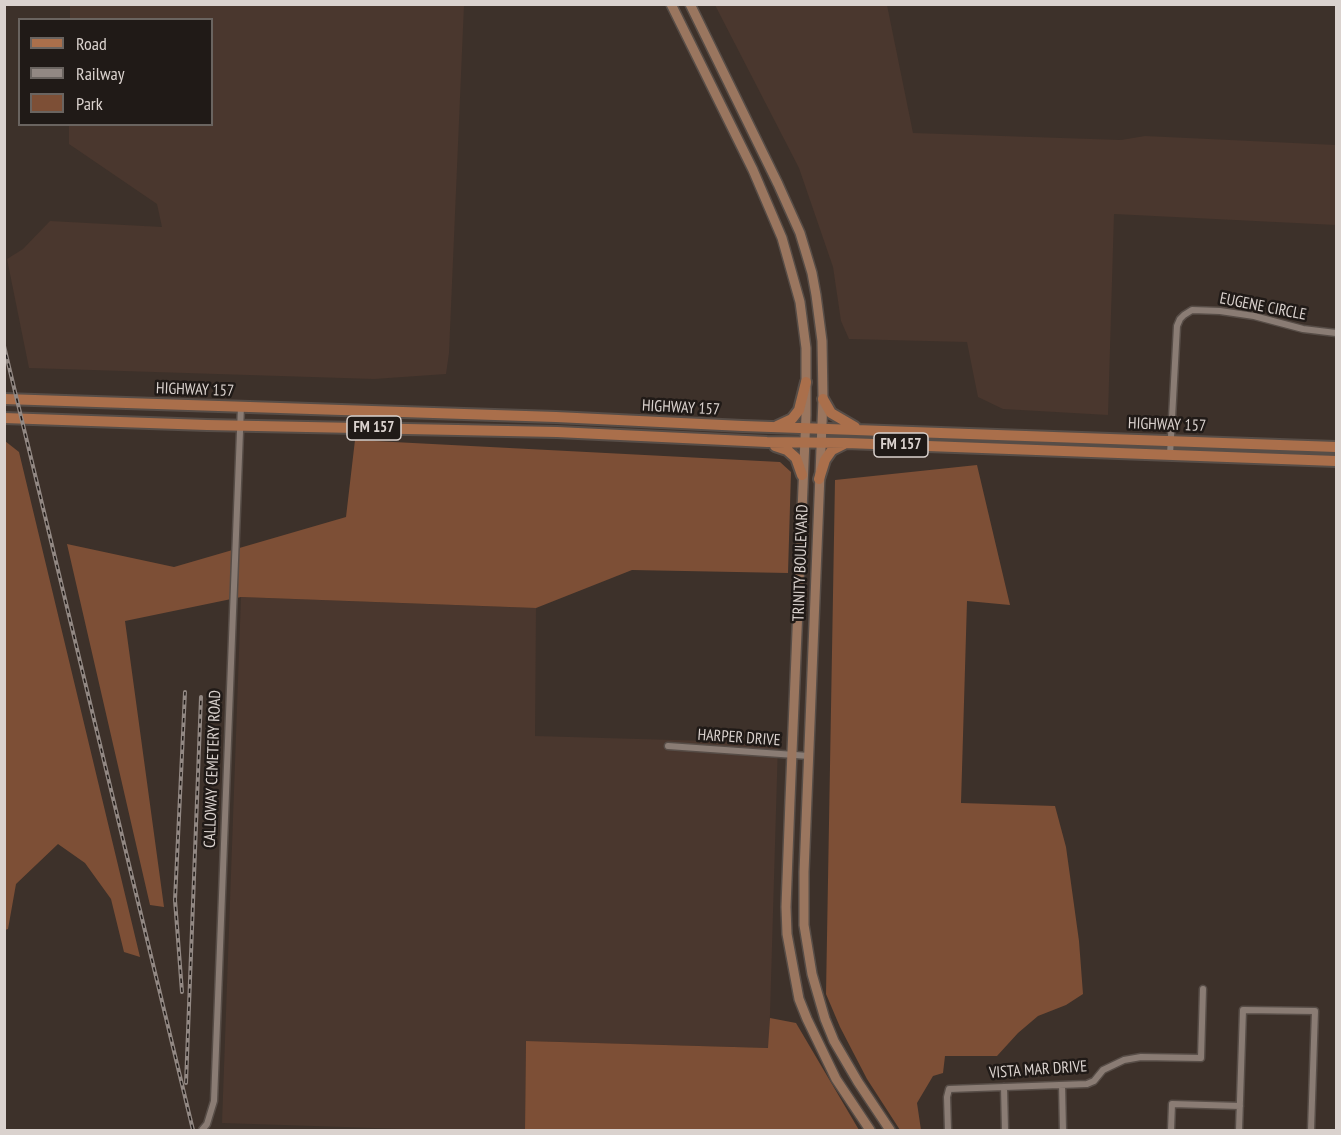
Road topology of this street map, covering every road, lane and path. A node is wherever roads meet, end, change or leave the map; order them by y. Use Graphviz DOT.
graph roads {
  1 [pos="671,4"];
  2 [pos="690,4"];
  3 [pos="753,133"];
  4 [pos="738,140"];
  5 [pos="1336,333"];
  6 [pos="806,382"];
  7 [pos="4,399"];
  8 [pos="823,399"];
  9 [pos="241,406"];
  10 [pos="4,418"];
  11 [pos="568,418"];
  12 [pos="240,425"];
  13 [pos="776,427"];
  14 [pos="805,428"];
  15 [pos="821,428"];
  16 [pos="858,429"];
  17 [pos="567,433"];
  18 [pos="1170,440"];
  19 [pos="767,442"];
  20 [pos="803,443"];
  21 [pos="846,443"];
  22 [pos="820,444"];
  23 [pos="1336,447"];
  24 [pos="1170,455"];
  25 [pos="1336,461"];
  26 [pos="802,475"];
  27 [pos="819,479"];
  28 [pos="800,584"];
  29 [pos="816,585"];
  30 [pos="668,747"];
  31 [pos="792,755"];
  32 [pos="809,756"];
  33 [pos="1203,989"];
  34 [pos="1062,1085"];
  35 [pos="1004,1087"];
  36 [pos="1240,1106"];
  37 [pos="202,1131"];
  38 [pos="870,1131"];
  39 [pos="890,1131"];
  40 [pos="948,1131"];
  41 [pos="1005,1131"];
  42 [pos="1064,1131"];
  43 [pos="1172,1131"];
  44 [pos="1239,1131"];
  45 [pos="1311,1131"];
  1 -- 4 [label="main road, TRINITY BOULEVARD"];
  2 -- 3 [label="main road, TRINITY BOULEVARD"];
  3 -- 4 [label="main road"];
  3 -- 8 [label="main road, TRINITY BOULEVARD"];
  4 -- 6 [label="main road, TRINITY BOULEVARD"];
  5 -- 18 [label="street, EUGENE CIRCLE"];
  6 -- 13 [label="main road"];
  6 -- 14 [label="main road, TRINITY BOULEVARD"];
  7 -- 9 [label="main road, HIGHWAY 157 / FM 157"];
  8 -- 15 [label="main road, TRINITY BOULEVARD"];
  8 -- 16 [label="main road"];
  9 -- 11 [label="main road, HIGHWAY 157 / FM 157"];
  9 -- 12 [label="street, CALLOWAY CEMETERY ROAD"];
  10 -- 12 [label="main road, HIGHWAY 157 / FM 157"];
  11 -- 13 [label="main road, HIGHWAY 157 / FM 157"];
  11 -- 17 [label="main road"];
  12 -- 17 [label="main road, HIGHWAY 157 / FM 157"];
  12 -- 37 [label="street, CALLOWAY CEMETERY ROAD"];
  13 -- 14 [label="main road, HIGHWAY 157 / FM 157"];
  14 -- 15 [label="main road, HIGHWAY 157 / FM 157"];
  14 -- 20 [label="main road, TRINITY BOULEVARD"];
  15 -- 16 [label="main road, HIGHWAY 157 / FM 157"];
  15 -- 22 [label="main road, TRINITY BOULEVARD"];
  16 -- 18 [label="main road, HIGHWAY 157 / FM 157"];
  17 -- 19 [label="main road, HIGHWAY 157 / FM 157"];
  18 -- 23 [label="main road, HIGHWAY 157 / FM 157"];
  18 -- 24 [label="street, EUGENE CIRCLE"];
  19 -- 20 [label="main road, HIGHWAY 157 / FM 157"];
  19 -- 26 [label="main road"];
  20 -- 22 [label="main road, HIGHWAY 157 / FM 157"];
  20 -- 26 [label="main road, TRINITY BOULEVARD"];
  21 -- 22 [label="main road, HIGHWAY 157 / FM 157"];
  21 -- 24 [label="main road, HIGHWAY 157 / FM 157"];
  21 -- 27 [label="main road"];
  22 -- 27 [label="main road, TRINITY BOULEVARD"];
  24 -- 25 [label="main road, HIGHWAY 157 / FM 157"];
  26 -- 28 [label="main road, TRINITY BOULEVARD"];
  27 -- 29 [label="main road, TRINITY BOULEVARD"];
  28 -- 29 [label="main road"];
  28 -- 31 [label="main road, TRINITY BOULEVARD"];
  29 -- 32 [label="main road, TRINITY BOULEVARD"];
  30 -- 31 [label="street, HARPER DRIVE"];
  31 -- 32 [label="street, HARPER DRIVE"];
  31 -- 38 [label="main road, TRINITY BOULEVARD"];
  32 -- 39 [label="main road, TRINITY BOULEVARD"];
  33 -- 34 [label="street, VISTA MAR DRIVE"];
  34 -- 35 [label="street, VISTA MAR DRIVE"];
  34 -- 42 [label="street"];
  35 -- 40 [label="street, VISTA MAR DRIVE"];
  35 -- 41 [label="street"];
  36 -- 43 [label="street"];
  36 -- 44 [label="street"];
  36 -- 45 [label="street"];
}
